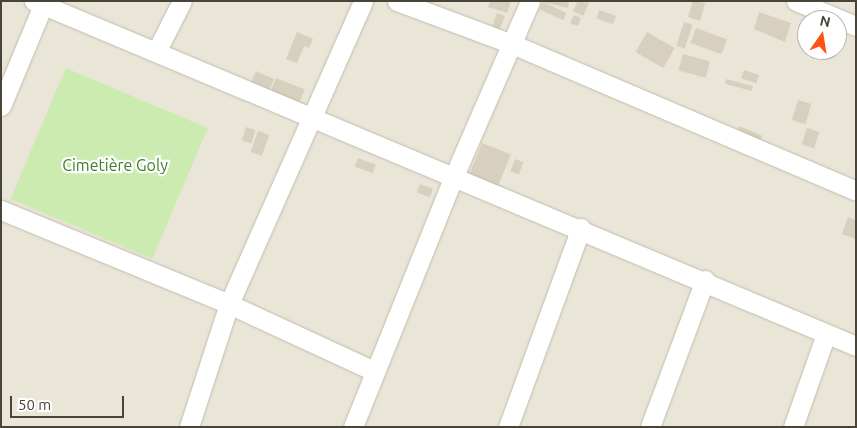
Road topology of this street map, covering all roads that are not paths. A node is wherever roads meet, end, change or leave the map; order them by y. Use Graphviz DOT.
graph roads {
  1 [pos="182,1"];
  2 [pos="363,1"];
  3 [pos="398,1"];
  4 [pos="530,1"];
  5 [pos="796,1"];
  6 [pos="39,3"];
  7 [pos="856,26"];
  8 [pos="512,44"];
  9 [pos="156,52"];
  10 [pos="1,106"];
  11 [pos="314,116"];
  12 [pos="454,176"];
  13 [pos="856,191"];
  14 [pos="1,210"];
  15 [pos="581,228"];
  16 [pos="705,280"];
  17 [pos="229,304"];
  18 [pos="826,334"];
  19 [pos="856,346"];
  20 [pos="374,371"];
  21 [pos="189,427"];
  22 [pos="353,427"];
  23 [pos="508,427"];
  24 [pos="650,427"];
  25 [pos="792,427"];
  1 -- 9 [label="street"];
  2 -- 11 [label="street"];
  3 -- 8 [label="street"];
  4 -- 8 [label="street"];
  5 -- 7 [label="street"];
  6 -- 9 [label="street"];
  6 -- 10 [label="street"];
  8 -- 12 [label="street"];
  8 -- 13 [label="street"];
  9 -- 11 [label="street"];
  11 -- 12 [label="street"];
  11 -- 17 [label="street"];
  12 -- 15 [label="street"];
  12 -- 20 [label="street"];
  14 -- 17 [label="street"];
  15 -- 16 [label="street"];
  15 -- 23 [label="street"];
  16 -- 18 [label="street"];
  16 -- 24 [label="street"];
  17 -- 20 [label="street"];
  17 -- 21 [label="street"];
  18 -- 19 [label="street"];
  18 -- 25 [label="street"];
  20 -- 22 [label="street"];
}
